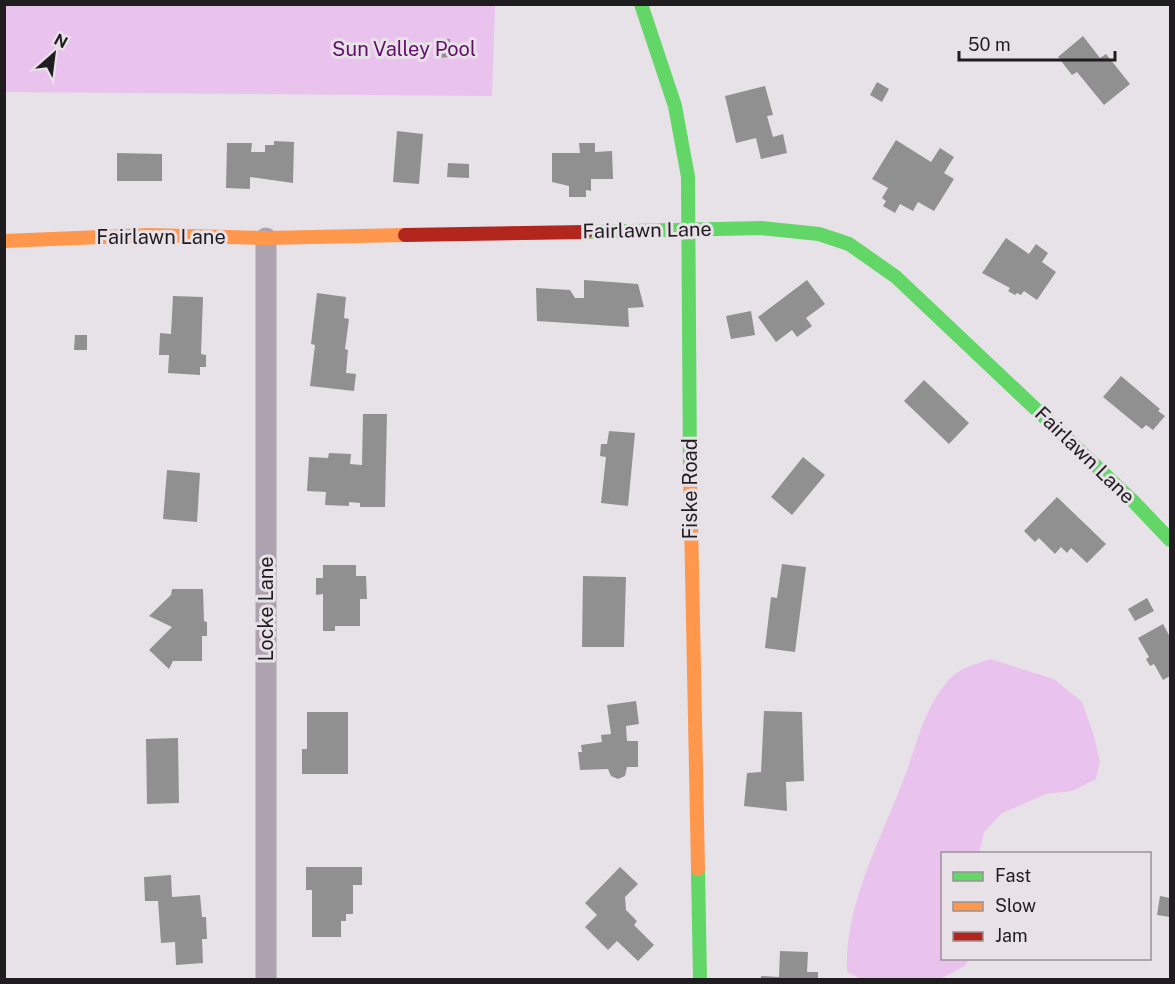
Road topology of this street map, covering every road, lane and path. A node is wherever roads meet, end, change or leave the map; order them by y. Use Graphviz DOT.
graph roads {
  1 [pos="641,4"];
  2 [pos="689,229"];
  3 [pos="266,238"];
  4 [pos="4,241"];
  5 [pos="1170,540"];
  6 [pos="266,980"];
  7 [pos="700,980"];
  1 -- 2 [label="street, Fiske Road"];
  2 -- 3 [label="street, Fairlawn Lane"];
  2 -- 5 [label="street, Fairlawn Lane"];
  2 -- 7 [label="street, Fiske Road"];
  3 -- 4 [label="street, Fairlawn Lane"];
  3 -- 6 [label="street, Locke Lane"];
}
